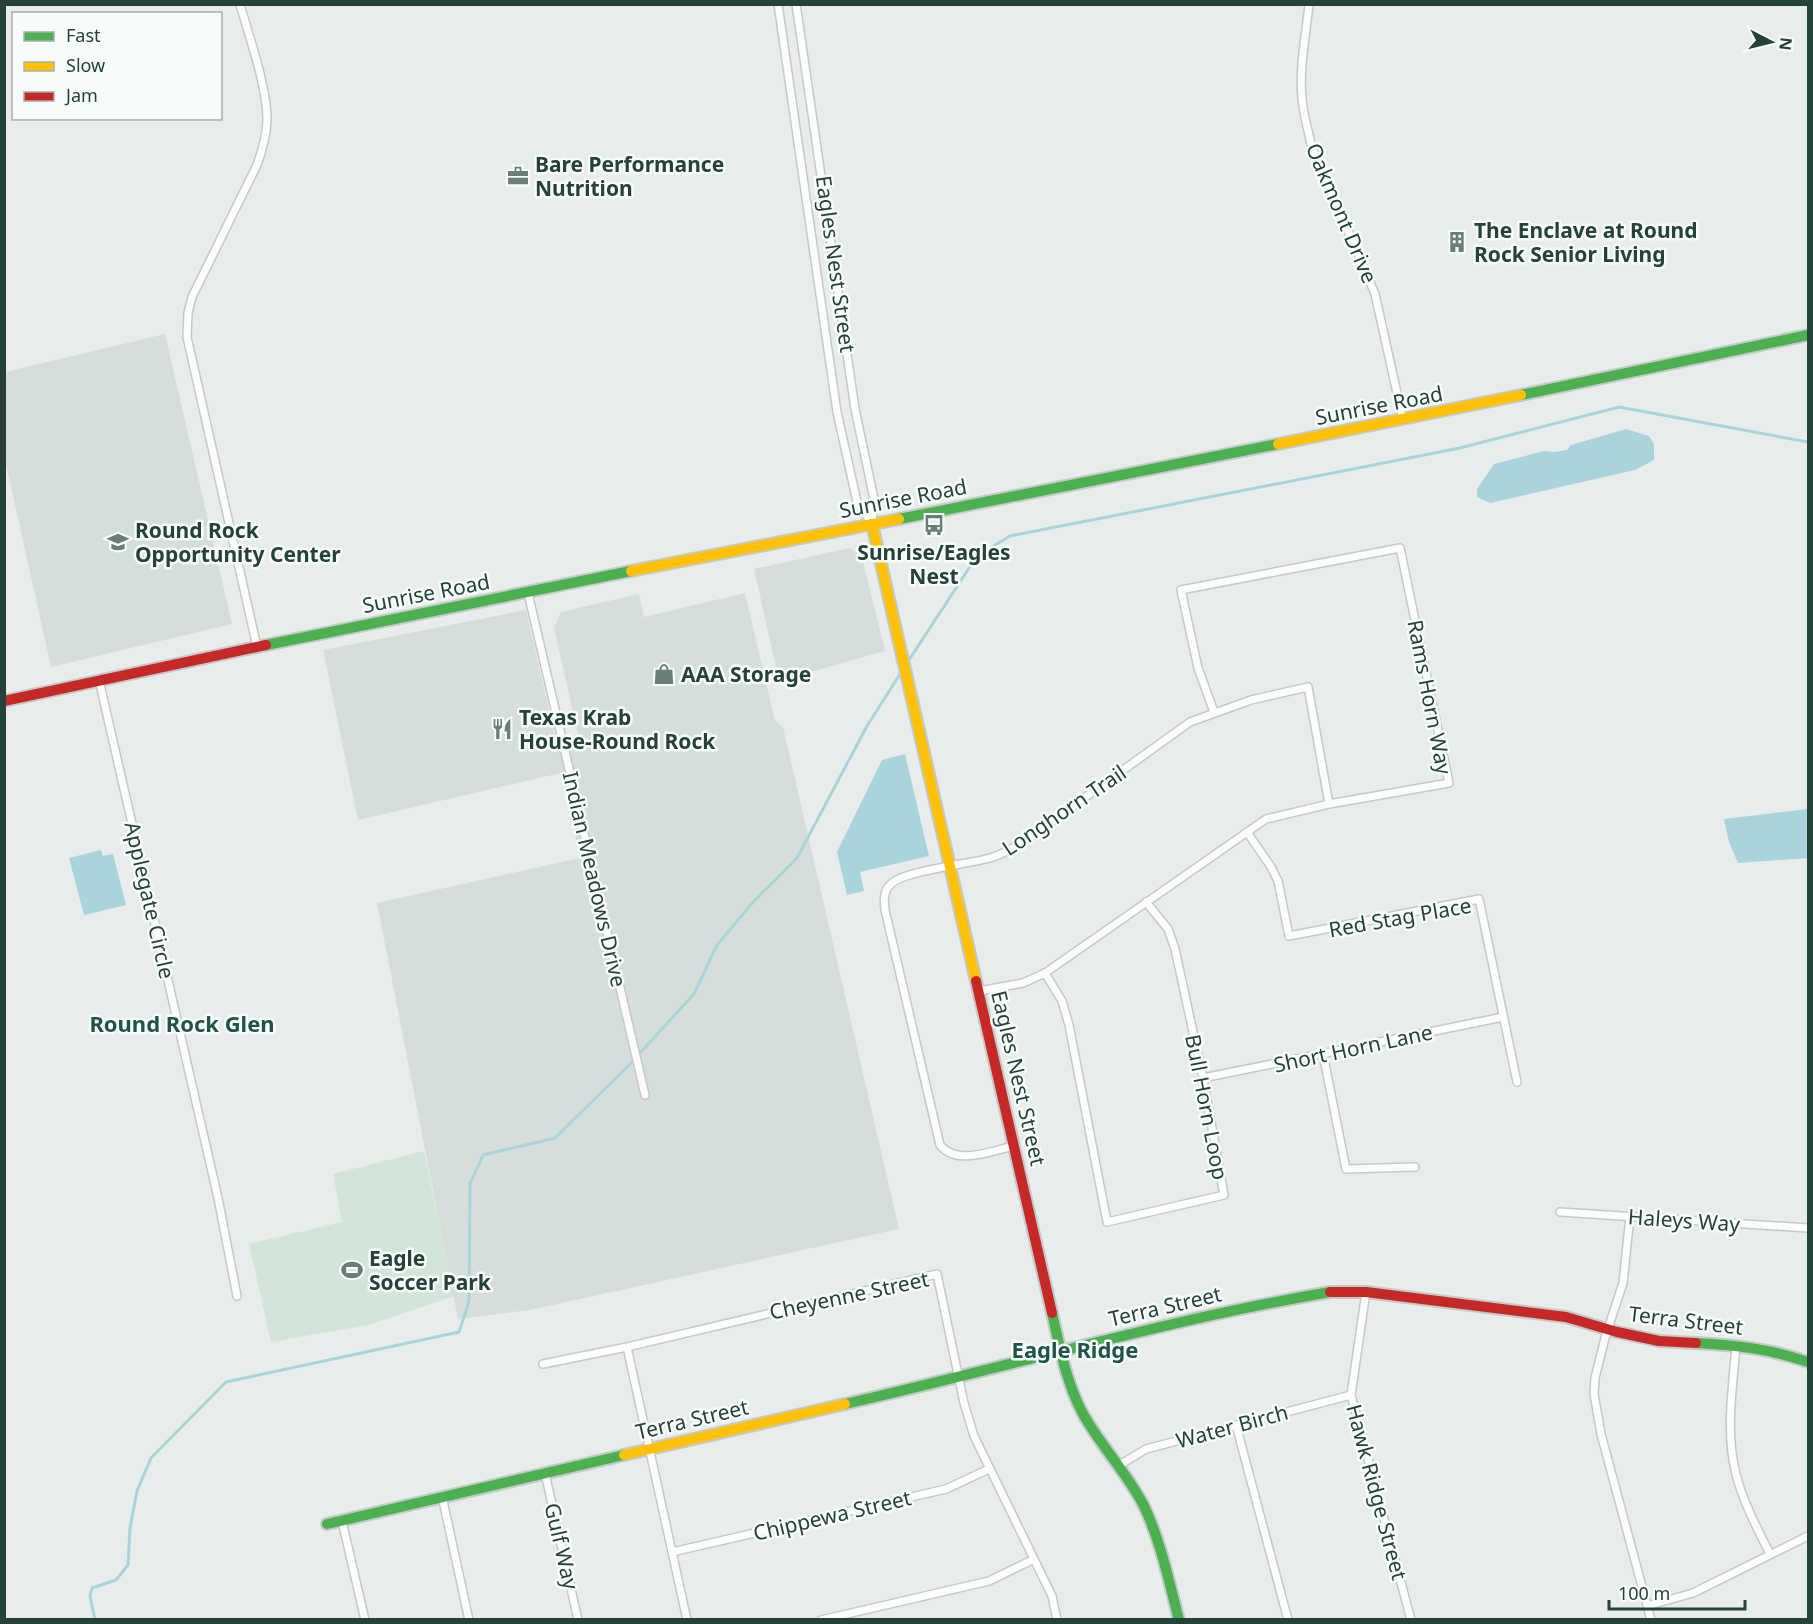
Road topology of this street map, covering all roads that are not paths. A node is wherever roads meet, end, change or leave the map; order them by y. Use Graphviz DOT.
graph roads {
  1 [pos="240,4"];
  2 [pos="778,4"];
  3 [pos="796,4"];
  4 [pos="1310,4"];
  5 [pos="1809,335"];
  6 [pos="1403,420"];
  7 [pos="872,524"];
  8 [pos="528,593"];
  9 [pos="257,647"];
  10 [pos="99,681"];
  11 [pos="4,701"];
  12 [pos="1214,712"];
  13 [pos="1329,804"];
  14 [pos="1247,832"];
  15 [pos="950,867"];
  16 [pos="1146,902"];
  17 [pos="1045,973"];
  18 [pos="979,990"];
  19 [pos="1503,1017"];
  20 [pos="1323,1054"];
  21 [pos="1203,1078"];
  22 [pos="1517,1082"];
  23 [pos="645,1095"];
  24 [pos="1014,1146"];
  25 [pos="1415,1167"];
  26 [pos="1560,1212"];
  27 [pos="1630,1216"];
  28 [pos="1809,1228"];
  29 [pos="1366,1292"];
  30 [pos="237,1296"];
  31 [pos="1608,1329"];
  32 [pos="1736,1345"];
  33 [pos="627,1347"];
  34 [pos="1061,1350"];
  35 [pos="1809,1362"];
  36 [pos="543,1364"];
  37 [pos="960,1378"];
  38 [pos="1351,1395"];
  39 [pos="1236,1425"];
  40 [pos="649,1449"];
  41 [pos="1118,1466"];
  42 [pos="989,1469"];
  43 [pos="545,1473"];
  44 [pos="442,1496"];
  45 [pos="342,1521"];
  46 [pos="327,1524"];
  47 [pos="1809,1536"];
  48 [pos="672,1552"];
  49 [pos="1770,1554"];
  50 [pos="1032,1560"];
  51 [pos="1647,1606"];
  52 [pos="365,1620"];
  53 [pos="470,1620"];
  54 [pos="578,1620"];
  55 [pos="687,1620"];
  56 [pos="821,1620"];
  57 [pos="1057,1620"];
  58 [pos="1179,1620"];
  59 [pos="1288,1620"];
  60 [pos="1411,1620"];
  61 [pos="1651,1620"];
  1 -- 9 [label="street"];
  2 -- 7 [label="street, Eagles Nest Street"];
  3 -- 7 [label="street, Eagles Nest Street"];
  4 -- 6 [label="street, Oakmont Drive"];
  5 -- 6 [label="street, Sunrise Road"];
  6 -- 7 [label="street, Sunrise Road"];
  7 -- 8 [label="street, Sunrise Road"];
  7 -- 15 [label="street, Eagles Nest Street"];
  8 -- 9 [label="street, Sunrise Road"];
  8 -- 23 [label="street, Indian Meadows Drive"];
  9 -- 10 [label="street, Sunrise Road"];
  10 -- 11 [label="street, Sunrise Road"];
  10 -- 30 [label="street, Applegate Circle"];
  12 -- 13 [label="street, Longhorn Trail"];
  12 -- 13 [label="street, Rams Horn Way"];
  12 -- 15 [label="street, Longhorn Trail"];
  13 -- 14 [label="street, Rams Horn Way"];
  14 -- 16 [label="street, Rams Horn Way"];
  14 -- 19 [label="street, Red Stag Place"];
  15 -- 18 [label="street, Eagles Nest Street"];
  15 -- 24 [label="street, Longhorn Trail"];
  16 -- 17 [label="street, Rams Horn Way"];
  16 -- 21 [label="street, Bull Horn Loop"];
  17 -- 18 [label="street, Rams Horn Way"];
  17 -- 21 [label="street, Bull Horn Loop"];
  18 -- 24 [label="street, Eagles Nest Street"];
  19 -- 20 [label="street, Short Horn Lane"];
  19 -- 22 [label="street, Red Stag Place"];
  20 -- 21 [label="street, Short Horn Lane"];
  20 -- 25 [label="street"];
  24 -- 34 [label="street, Eagles Nest Street"];
  26 -- 27 [label="street, Haleys Way"];
  27 -- 28 [label="street, Haleys Way"];
  27 -- 31 [label="street"];
  29 -- 31 [label="street, Terra Street"];
  29 -- 34 [label="street, Terra Street"];
  29 -- 38 [label="street, Hawk Ridge Street"];
  31 -- 32 [label="street, Terra Street"];
  31 -- 51 [label="street"];
  32 -- 35 [label="street, Terra Street"];
  32 -- 49 [label="street"];
  33 -- 36 [label="street, Cheyenne Street"];
  33 -- 37 [label="street, Cheyenne Street"];
  33 -- 40 [label="street"];
  34 -- 37 [label="street, Terra Street"];
  34 -- 41 [label="street, Eagles Nest Street"];
  37 -- 40 [label="street, Terra Street"];
  37 -- 42 [label="street, Cheyenne Street"];
  38 -- 39 [label="street, Water Birch"];
  38 -- 60 [label="street, Hawk Ridge Street"];
  39 -- 41 [label="street, Water Birch"];
  39 -- 59 [label="street"];
  40 -- 43 [label="street, Terra Street"];
  40 -- 48 [label="street"];
  41 -- 58 [label="street, Eagles Nest Street"];
  42 -- 48 [label="street, Chippewa Street"];
  42 -- 50 [label="street, Cheyenne Street"];
  43 -- 44 [label="street, Terra Street"];
  43 -- 54 [label="street, Gulf Way"];
  44 -- 45 [label="street, Terra Street"];
  44 -- 53 [label="street"];
  45 -- 46 [label="street, Terra Street"];
  45 -- 52 [label="street"];
  47 -- 49 [label="street"];
  48 -- 55 [label="street"];
  49 -- 51 [label="street"];
  50 -- 56 [label="street"];
  50 -- 57 [label="street, Cheyenne Street"];
  51 -- 61 [label="street"];
}
